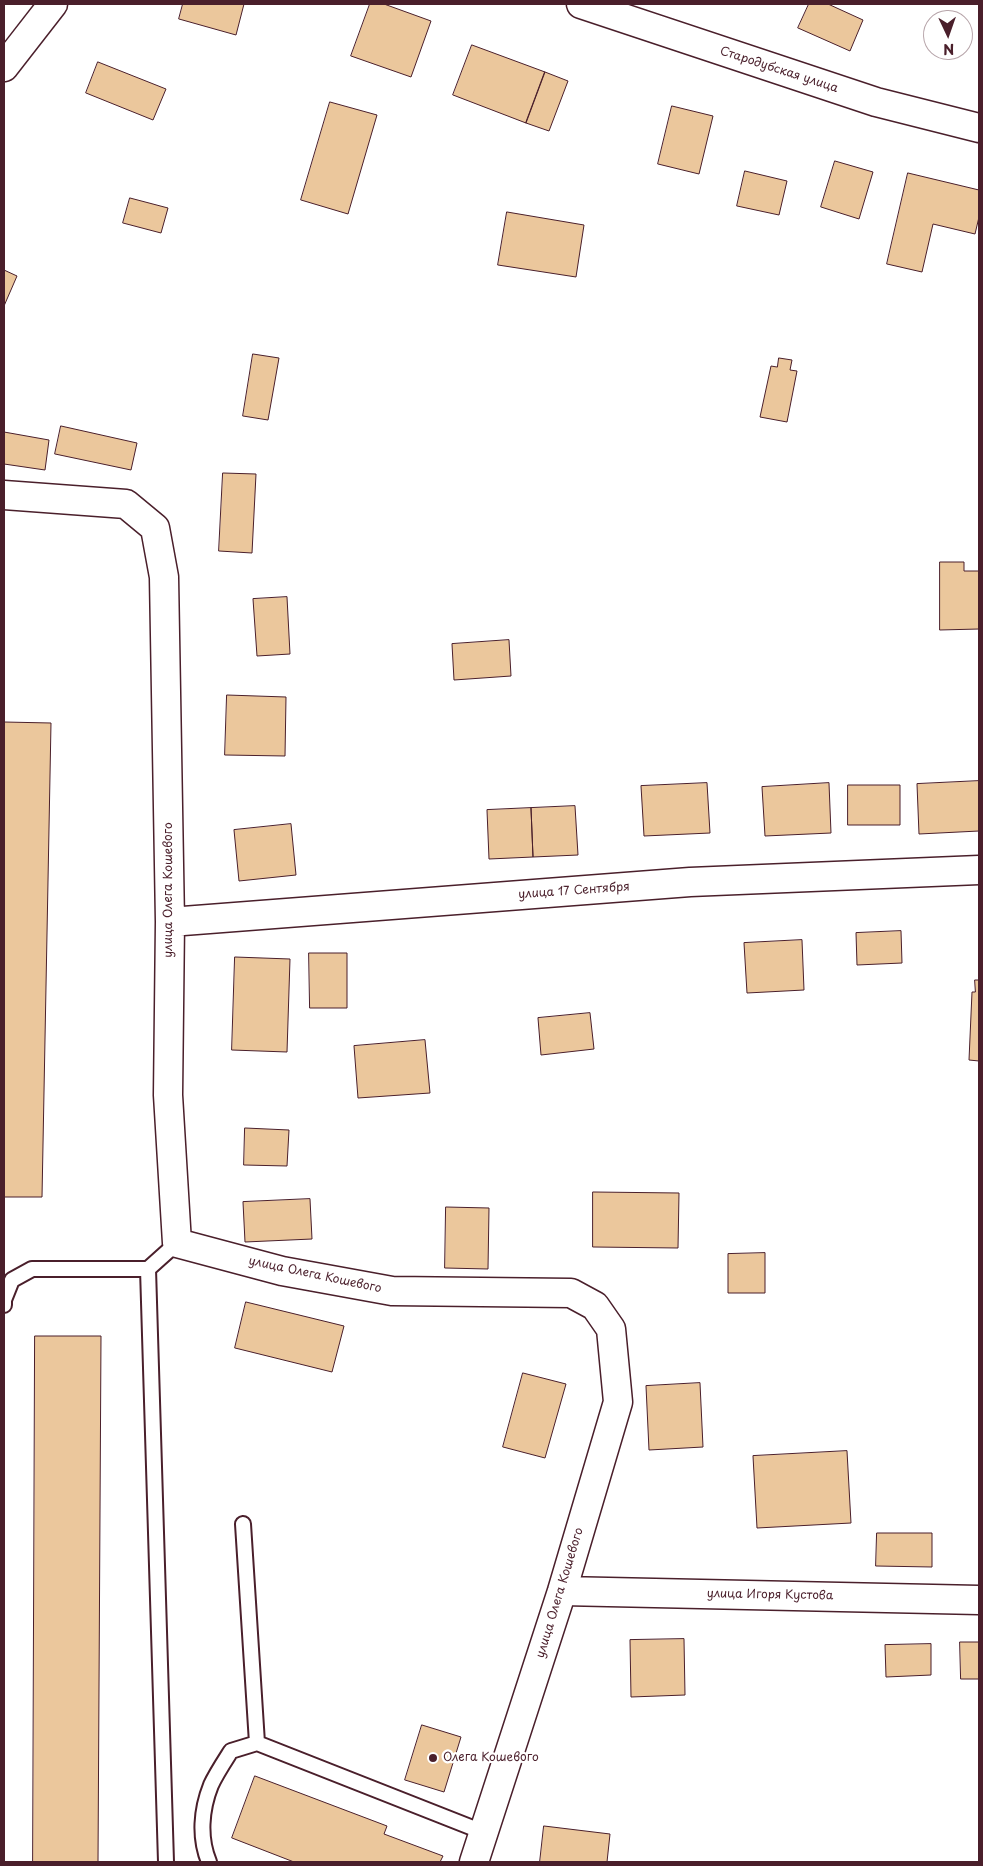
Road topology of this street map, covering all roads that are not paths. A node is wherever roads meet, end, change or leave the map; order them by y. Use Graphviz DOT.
graph roads {
  1 [pos="53,4"];
  2 [pos="581,4"];
  3 [pos="4,67"];
  4 [pos="979,128"];
  5 [pos="4,495"];
  6 [pos="979,870"];
  7 [pos="170,922"];
  8 [pos="177,1242"];
  9 [pos="148,1269"];
  10 [pos="4,1305"];
  11 [pos="244,1524"];
  12 [pos="562,1591"];
  13 [pos="979,1600"];
  14 [pos="257,1744"];
  15 [pos="483,1832"];
  16 [pos="166,1862"];
  17 [pos="209,1862"];
  18 [pos="474,1862"];
  1 -- 3 [label="street"];
  2 -- 4 [label="street, Стародубская улица"];
  5 -- 7 [label="street, улица Олега Кошевого"];
  6 -- 7 [label="street, улица 17 Сентября"];
  7 -- 8 [label="street, улица Олега Кошевого"];
  8 -- 9 [label="lane"];
  8 -- 12 [label="street, улица Олега Кошевого"];
  9 -- 10 [label="lane"];
  9 -- 16 [label="lane"];
  11 -- 14 [label="lane"];
  12 -- 13 [label="street, улица Игоря Кустова"];
  12 -- 15 [label="street, улица Олега Кошевого"];
  14 -- 15 [label="lane"];
  14 -- 17 [label="lane"];
  15 -- 18 [label="street, улица Олега Кошевого"];
}
